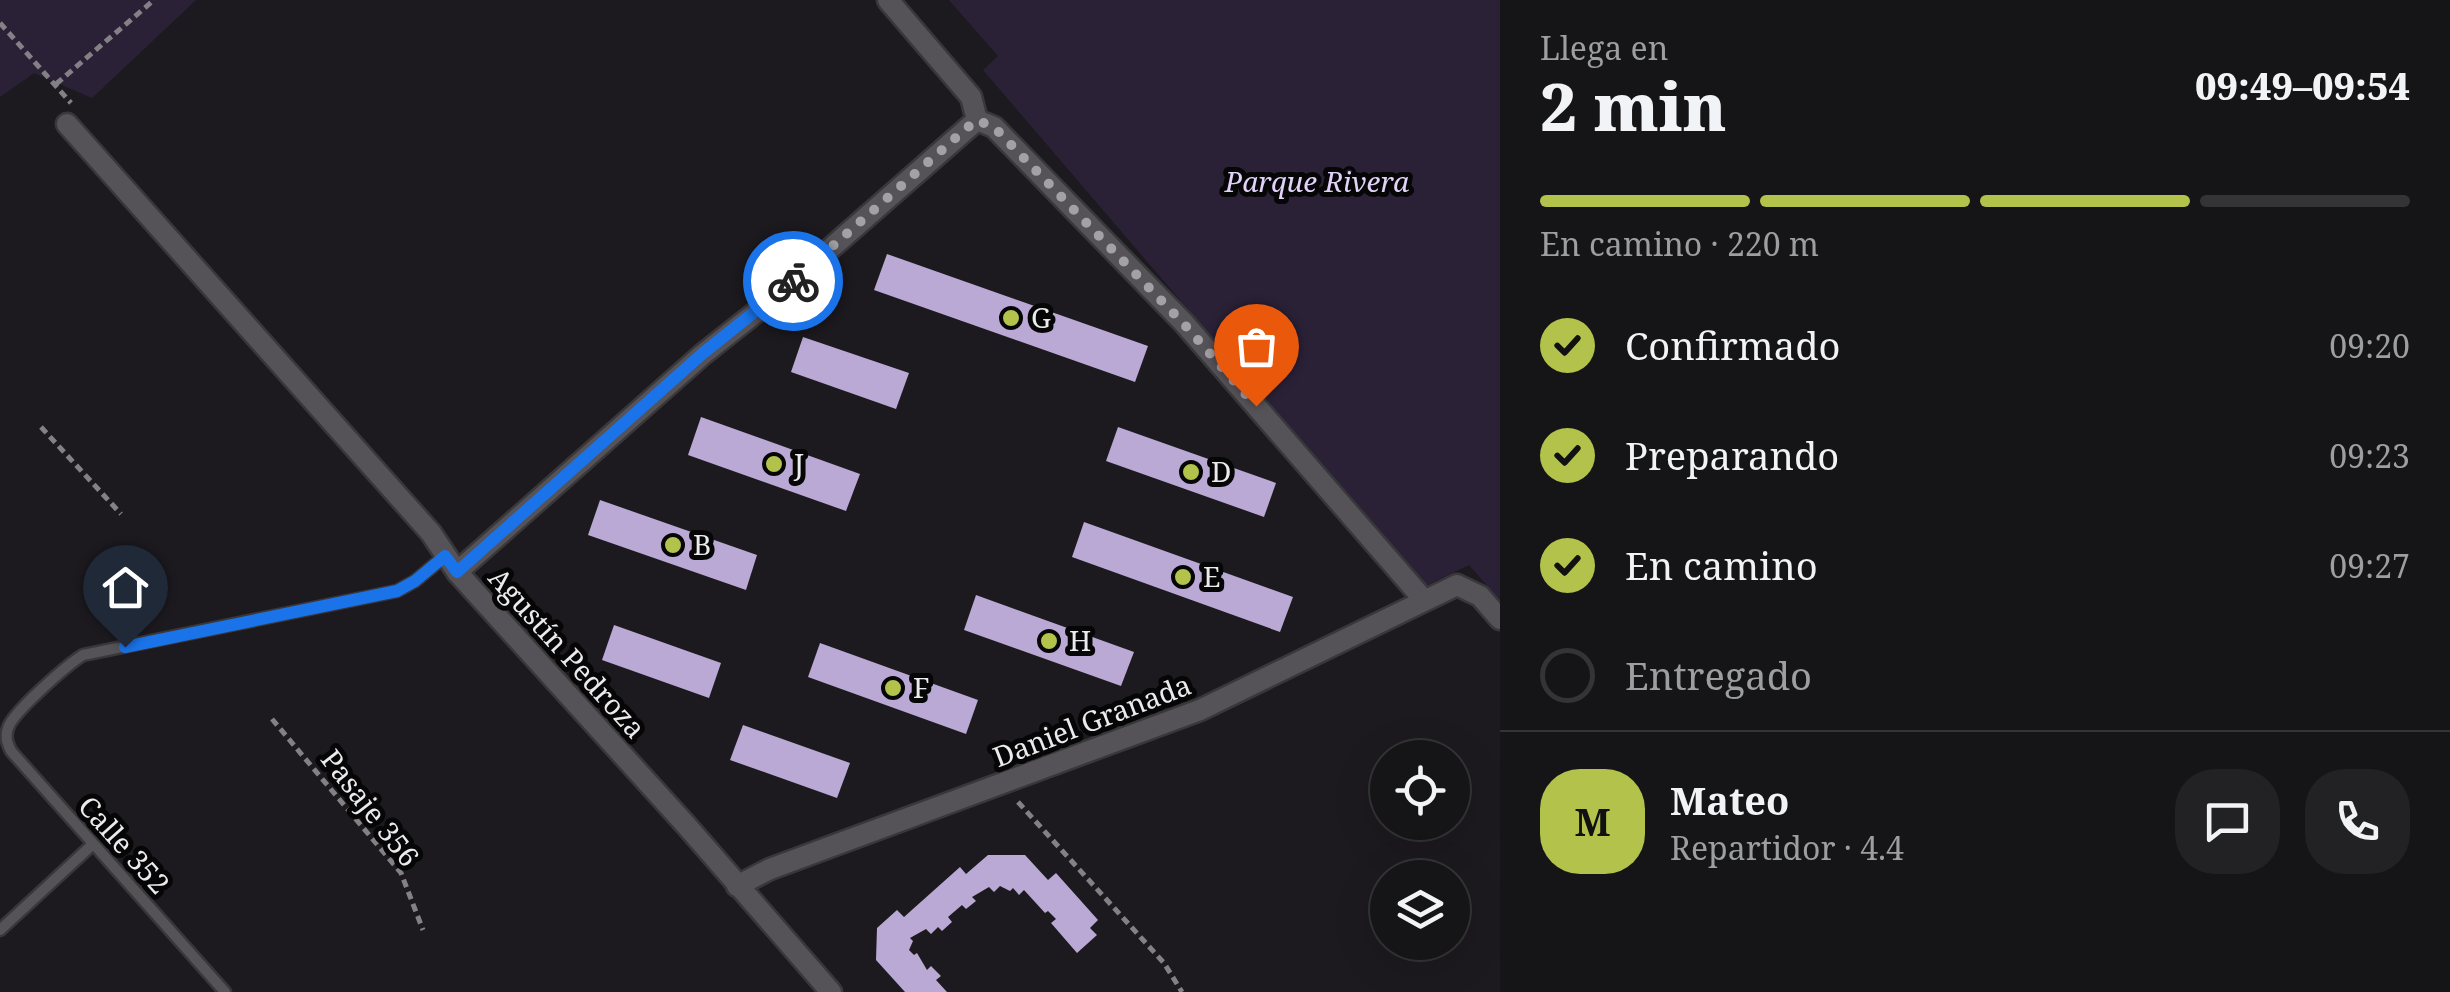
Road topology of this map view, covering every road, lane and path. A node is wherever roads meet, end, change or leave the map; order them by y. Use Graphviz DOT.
graph roads {
  1 [pos="154,0"];
  2 [pos="888,0"];
  3 [pos="0,23"];
  4 [pos="56,84"];
  5 [pos="976,120"];
  6 [pos="67,124"];
  7 [pos="41,427"];
  8 [pos="121,514"];
  9 [pos="451,564"];
  10 [pos="1424,600"];
  11 [pos="1500,619"];
  12 [pos="272,718"];
  13 [pos="1002,784"];
  14 [pos="92,845"];
  15 [pos="736,886"];
  16 [pos="0,930"];
  17 [pos="423,930"];
  18 [pos="226,992"];
  19 [pos="831,992"];
  20 [pos="1182,992"];
  1 -- 4 [label="path"];
  2 -- 5 [label="street"];
  3 -- 4 [label="path"];
  4 -- 6 [label="path"];
  5 -- 9 [label="street"];
  5 -- 10 [label="street"];
  6 -- 9 [label="street, Agustín Pedroza"];
  7 -- 8 [label="path"];
  9 -- 14 [label="lane, Calle 352"];
  9 -- 15 [label="street, Agustín Pedroza"];
  10 -- 11 [label="street, Daniel Granada"];
  10 -- 13 [label="street, Daniel Granada"];
  12 -- 17 [label="path, Pasaje 356"];
  13 -- 15 [label="street, Daniel Granada"];
  13 -- 20 [label="path"];
  14 -- 16 [label="lane"];
  14 -- 18 [label="lane, Calle 352"];
  15 -- 19 [label="street, Agustín Pedroza"];
}
